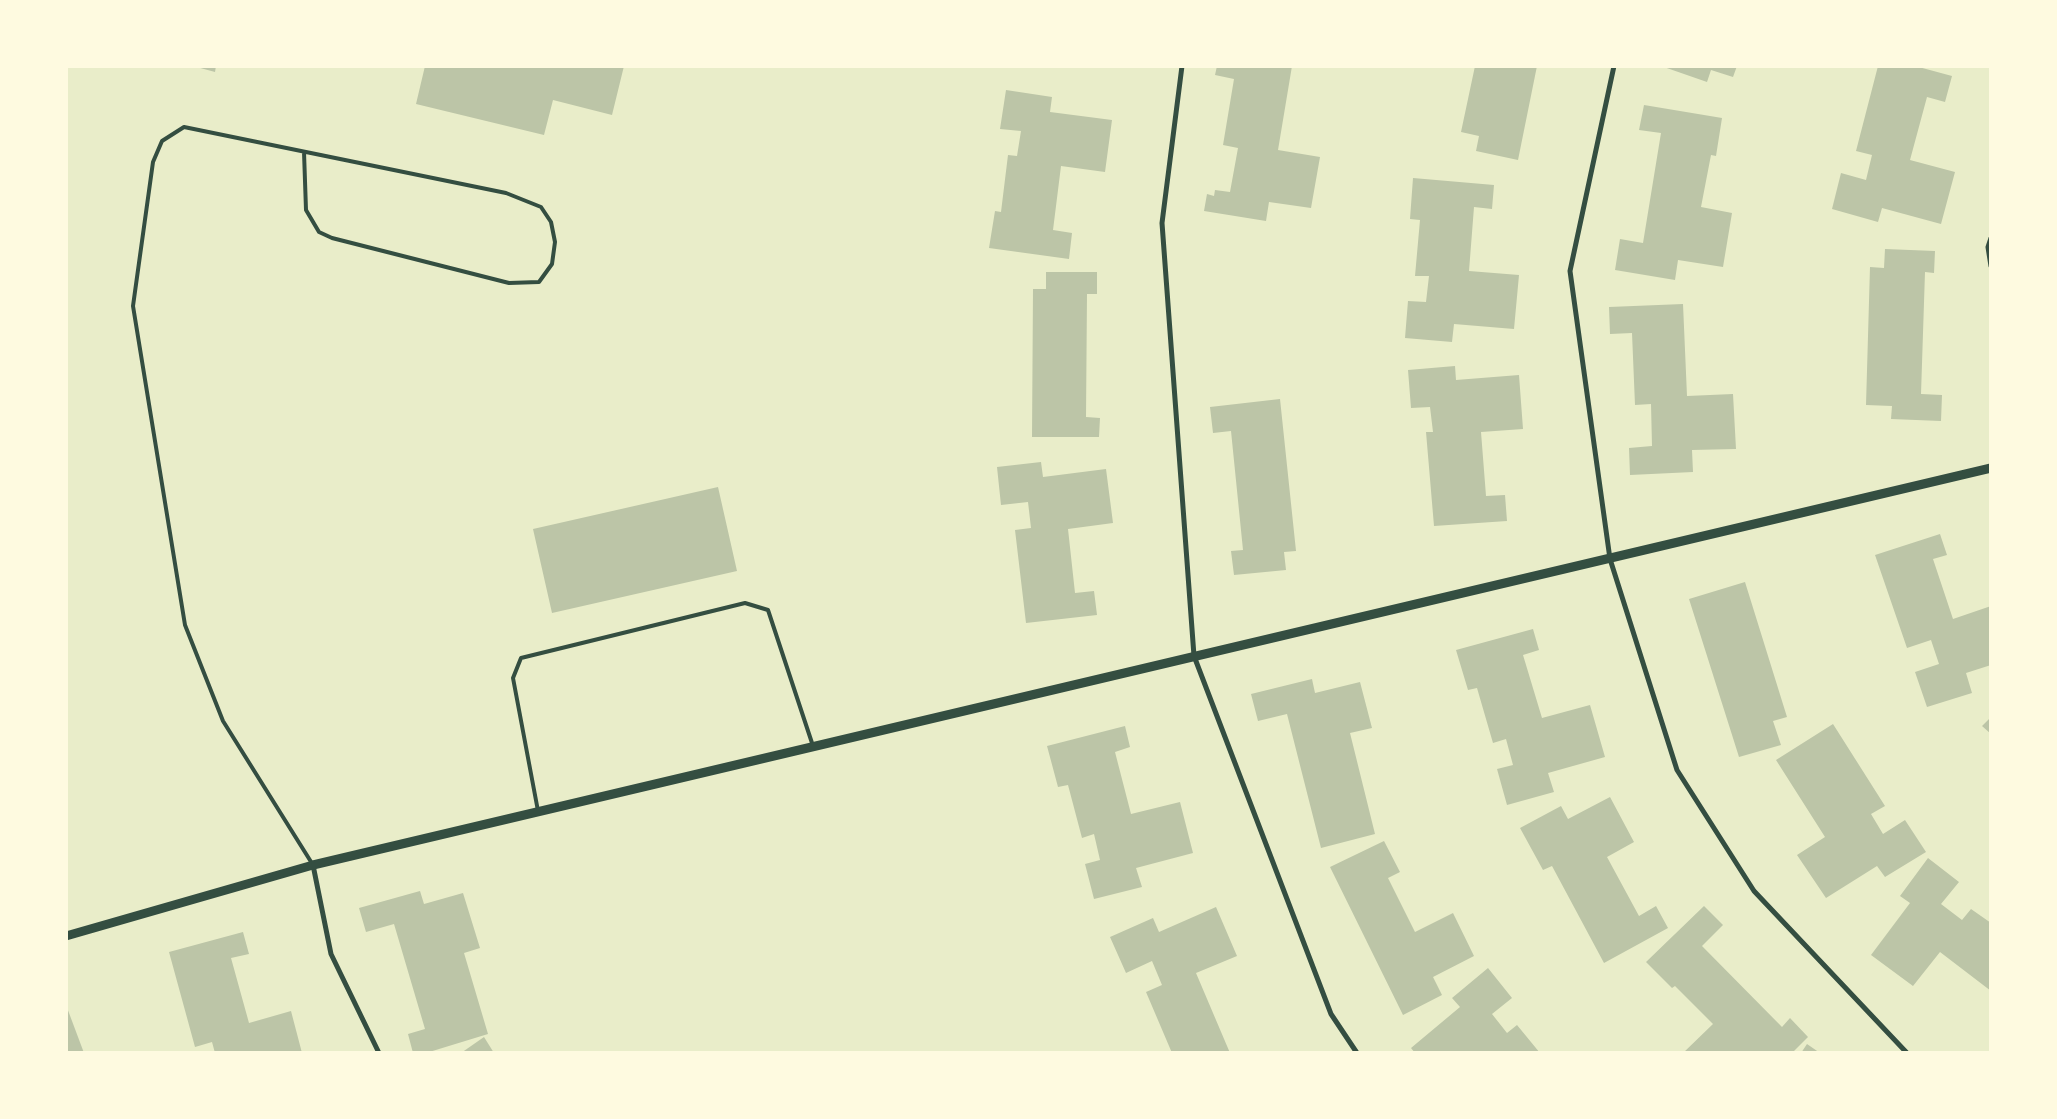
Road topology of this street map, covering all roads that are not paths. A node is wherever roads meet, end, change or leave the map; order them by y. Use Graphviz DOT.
graph roads {
  1 [pos="1182,66"];
  2 [pos="1614,66"];
  3 [pos="304,152"];
  4 [pos="1991,238"];
  5 [pos="1991,266"];
  6 [pos="1991,468"];
  7 [pos="1610,559"];
  8 [pos="1194,656"];
  9 [pos="813,746"];
  10 [pos="538,811"];
  11 [pos="314,865"];
  12 [pos="66,936"];
  13 [pos="379,1053"];
  14 [pos="1357,1053"];
  15 [pos="1907,1053"];
  1 -- 8 [label="street"];
  2 -- 7 [label="street"];
  3 -- 3 [label="lane"];
  3 -- 11 [label="lane"];
  4 -- 5 [label="street"];
  6 -- 7 [label="street"];
  7 -- 8 [label="street"];
  7 -- 15 [label="street"];
  8 -- 9 [label="street"];
  8 -- 14 [label="street"];
  9 -- 10 [label="street"];
  9 -- 10 [label="lane"];
  10 -- 11 [label="street"];
  11 -- 12 [label="street"];
  11 -- 13 [label="street"];
}
